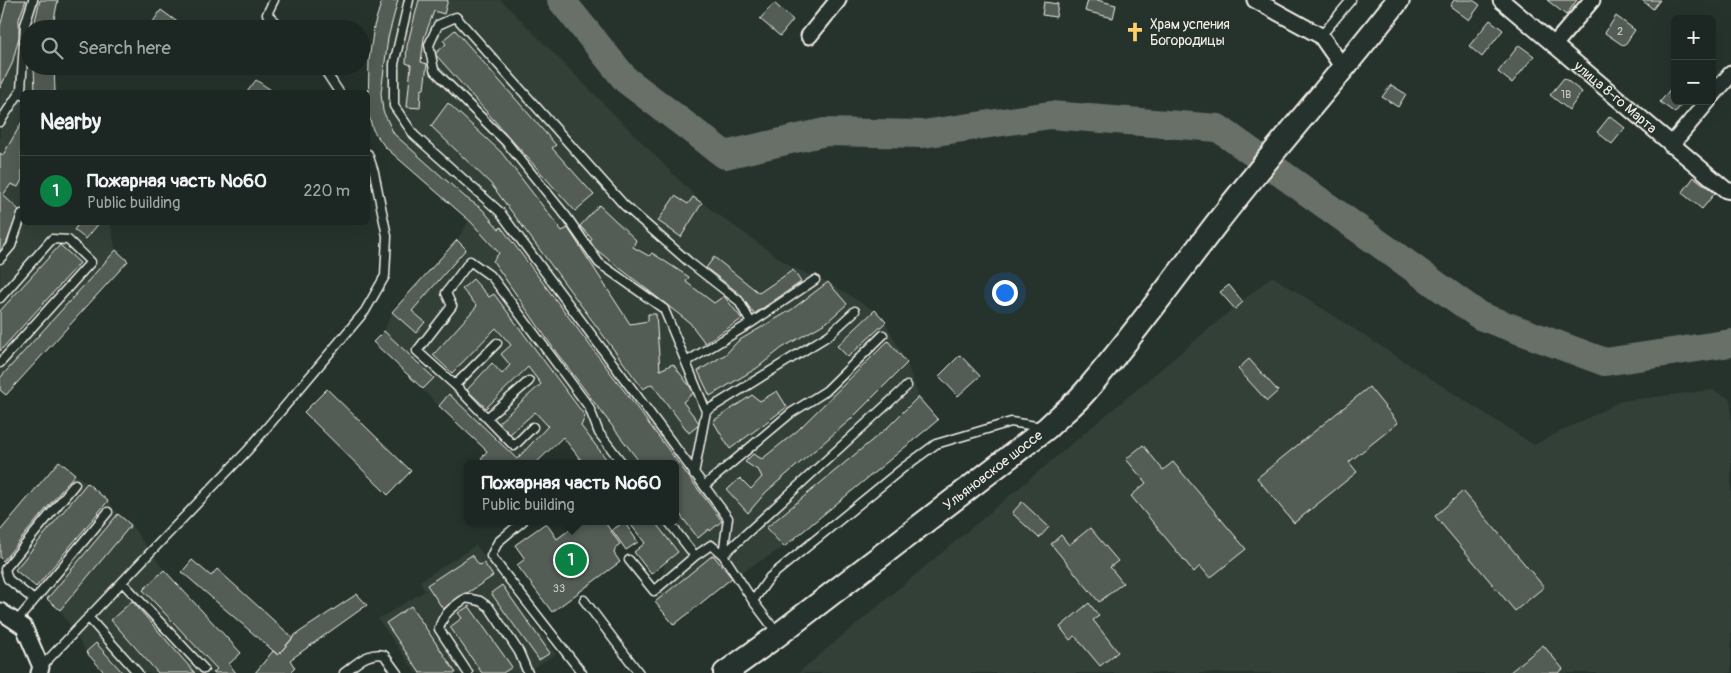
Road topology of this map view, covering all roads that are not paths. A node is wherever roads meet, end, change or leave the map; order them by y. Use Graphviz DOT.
graph roads {
  1 [pos="33,0"];
  2 [pos="274,0"];
  3 [pos="408,0"];
  4 [pos="838,0"];
  5 [pos="1255,0"];
  6 [pos="1351,0"];
  7 [pos="1398,0"];
  8 [pos="1501,0"];
  9 [pos="1592,0"];
  10 [pos="27,20"];
  11 [pos="274,20"];
  12 [pos="809,36"];
  13 [pos="1321,36"];
  14 [pos="1554,44"];
  15 [pos="1344,68"];
  16 [pos="1731,74"];
  17 [pos="23,75"];
  18 [pos="328,75"];
  19 [pos="22,90"];
  20 [pos="338,90"];
  21 [pos="1716,91"];
  22 [pos="20,95"];
  23 [pos="1705,105"];
  24 [pos="0,122"];
  25 [pos="1671,145"];
  26 [pos="370,160"];
  27 [pos="1731,191"];
  28 [pos="20,220"];
  29 [pos="0,259"];
  30 [pos="815,280"];
  31 [pos="0,298"];
  32 [pos="855,311"];
  33 [pos="751,323"];
  34 [pos="883,335"];
  35 [pos="497,343"];
  36 [pos="686,362"];
  37 [pos="0,363"];
  38 [pos="529,381"];
  39 [pos="455,385"];
  40 [pos="907,386"];
  41 [pos="706,411"];
  42 [pos="487,418"];
  43 [pos="534,427"];
  44 [pos="1047,428"];
  45 [pos="620,460"];
  46 [pos="694,474"];
  47 [pos="75,484"];
  48 [pos="704,486"];
  49 [pos="108,512"];
  50 [pos="518,525"];
  51 [pos="671,525"];
  52 [pos="723,555"];
  53 [pos="695,556"];
  54 [pos="628,560"];
  55 [pos="122,582"];
  56 [pos="34,600"];
  57 [pos="584,600"];
  58 [pos="753,602"];
  59 [pos="0,611"];
  60 [pos="88,618"];
  61 [pos="16,622"];
  62 [pos="778,635"];
  63 [pos="204,669"];
  64 [pos="40,670"];
  65 [pos="138,673"];
  66 [pos="344,673"];
  67 [pos="397,673"];
  68 [pos="468,673"];
  69 [pos="528,673"];
  70 [pos="582,673"];
  71 [pos="639,673"];
  72 [pos="725,673"];
  1 -- 10 [label="lane"];
  2 -- 11 [label="lane"];
  3 -- 46 [label="lane"];
  4 -- 12 [label="street"];
  5 -- 13 [label="street"];
  6 -- 13 [label="lane"];
  7 -- 15 [label="main road, Ульяновское шоссе"];
  8 -- 14 [label="street, улица 8-го Марта"];
  9 -- 14 [label="street"];
  13 -- 15 [label="street"];
  14 -- 25 [label="street, улица 8-го Марта"];
  15 -- 44 [label="main road, Ульяновское шоссе"];
  16 -- 21 [label="street"];
  17 -- 19 [label="lane"];
  18 -- 20 [label="lane"];
  22 -- 24 [label="lane"];
  23 -- 25 [label="street"];
  25 -- 27 [label="street, улица 8-го Марта"];
  26 -- 55 [label="lane"];
  28 -- 29 [label="lane"];
  30 -- 33 [label="lane"];
  31 -- 37 [label="lane"];
  32 -- 41 [label="lane"];
  33 -- 36 [label="lane"];
  33 -- 36 [label="lane"];
  34 -- 48 [label="lane"];
  35 -- 39 [label="lane"];
  36 -- 41 [label="lane"];
  38 -- 42 [label="lane"];
  39 -- 42 [label="lane"];
  39 -- 45 [label="lane"];
  40 -- 52 [label="lane"];
  41 -- 46 [label="lane"];
  42 -- 43 [label="lane"];
  44 -- 58 [label="lane"];
  44 -- 62 [label="main road, Ульяновское шоссе"];
  46 -- 48 [label="lane"];
  47 -- 56 [label="lane"];
  48 -- 52 [label="lane"];
  49 -- 56 [label="lane"];
  50 -- 70 [label="lane"];
  51 -- 53 [label="lane"];
  52 -- 53 [label="lane"];
  52 -- 58 [label="lane"];
  53 -- 54 [label="lane"];
  55 -- 60 [label="lane"];
  55 -- 63 [label="lane"];
  56 -- 61 [label="lane"];
  57 -- 71 [label="lane"];
  58 -- 62 [label="lane"];
  59 -- 61 [label="street"];
  60 -- 64 [label="lane"];
  60 -- 65 [label="lane"];
  61 -- 64 [label="street"];
  62 -- 72 [label="main road, Ульяновское шоссе"];
  66 -- 67 [label="lane"];
  68 -- 69 [label="lane"];
}
